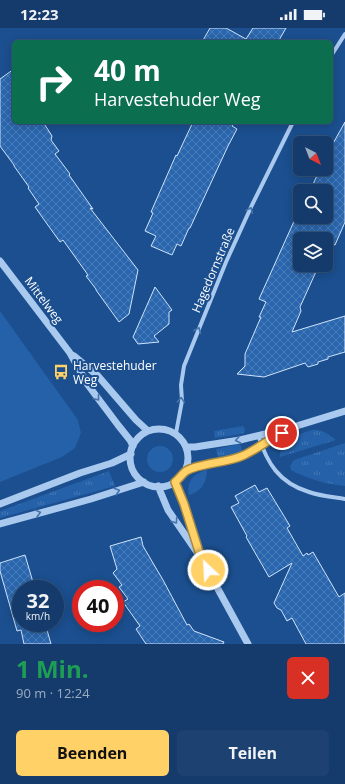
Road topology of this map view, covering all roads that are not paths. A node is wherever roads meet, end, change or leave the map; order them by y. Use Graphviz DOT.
graph roads {
  1 [pos="345,34"];
  2 [pos="333,53"];
  3 [pos="292,124"];
  4 [pos="0,260"];
  5 [pos="70,353"];
  6 [pos="345,411"];
  7 [pos="290,428"];
  8 [pos="148,431"];
  9 [pos="176,433"];
  10 [pos="258,435"];
  11 [pos="132,446"];
  12 [pos="262,446"];
  13 [pos="186,447"];
  14 [pos="131,454"];
  15 [pos="185,472"];
  16 [pos="144,482"];
  17 [pos="175,482"];
  18 [pos="158,486"];
  19 [pos="345,499"];
  20 [pos="0,504"];
  21 [pos="0,524"];
  22 [pos="201,558"];
  23 [pos="248,644"];
  1 -- 2 [label="street"];
  9 -- 3 [label="street, Hagedornstraße, one-way"];
  4 -- 5 [label="street, Mittelweg"];
  5 -- 8 [label="street, Mittelweg"];
  5 -- 11 [label="street, Mittelweg, one-way"];
  6 -- 7 [label="street"];
  7 -- 10 [label="street"];
  7 -- 12 [label="street"];
  8 -- 9 [label="street"];
  8 -- 11 [label="street"];
  9 -- 13 [label="street"];
  10 -- 12 [label="street"];
  10 -- 13 [label="street, one-way"];
  11 -- 14 [label="street"];
  12 -- 15 [label="street"];
  12 -- 19 [label="street"];
  13 -- 15 [label="street"];
  14 -- 16 [label="street"];
  14 -- 20 [label="street"];
  15 -- 17 [label="street"];
  16 -- 18 [label="street"];
  21 -- 16 [label="street, one-way"];
  17 -- 18 [label="street"];
  17 -- 22 [label="street"];
  18 -- 22 [label="street, one-way"];
  22 -- 23 [label="street"];
}
